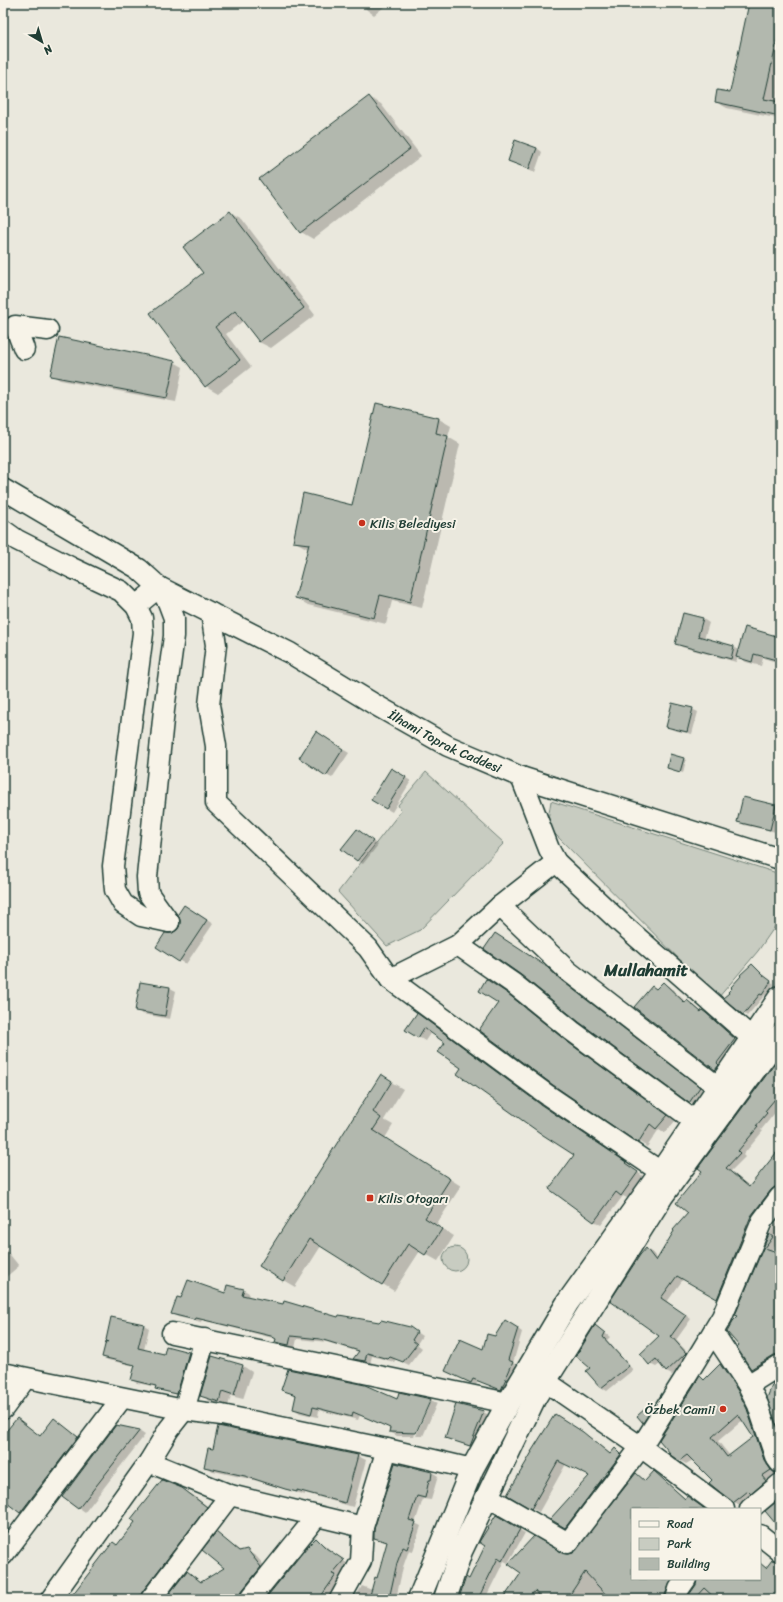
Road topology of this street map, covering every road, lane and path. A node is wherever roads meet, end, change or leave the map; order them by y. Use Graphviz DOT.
graph roads {
  1 [pos="48,330"];
  2 [pos="24,349"];
  3 [pos="3,489"];
  4 [pos="3,530"];
  5 [pos="159,587"];
  6 [pos="136,606"];
  7 [pos="211,613"];
  8 [pos="521,777"];
  9 [pos="780,859"];
  10 [pos="556,862"];
  11 [pos="500,906"];
  12 [pos="458,945"];
  13 [pos="390,979"];
  14 [pos="780,997"];
  15 [pos="780,1035"];
  16 [pos="752,1038"];
  17 [pos="718,1087"];
  18 [pos="696,1122"];
  19 [pos="661,1172"];
  20 [pos="780,1197"];
  21 [pos="713,1332"];
  22 [pos="172,1333"];
  23 [pos="205,1339"];
  24 [pos="780,1365"];
  25 [pos="3,1373"];
  26 [pos="25,1379"];
  27 [pos="545,1381"];
  28 [pos="748,1385"];
  29 [pos="122,1398"];
  30 [pos="508,1403"];
  31 [pos="3,1409"];
  32 [pos="184,1410"];
  33 [pos="641,1447"];
  34 [pos="387,1449"];
  35 [pos="149,1462"];
  36 [pos="780,1463"];
  37 [pos="472,1469"];
  38 [pos="780,1484"];
  39 [pos="230,1495"];
  40 [pos="488,1497"];
  41 [pos="723,1508"];
  42 [pos="751,1508"];
  43 [pos="317,1516"];
  44 [pos="363,1527"];
  45 [pos="761,1536"];
  46 [pos="780,1551"];
  47 [pos="3,1555"];
  48 [pos="685,1580"];
  49 [pos="51,1599"];
  50 [pos="151,1599"];
  51 [pos="250,1599"];
  52 [pos="340,1599"];
  53 [pos="419,1599"];
  54 [pos="445,1599"];
  55 [pos="676,1599"];
  1 -- 2 [label="street"];
  3 -- 5 [label="street"];
  4 -- 6 [label="street"];
  5 -- 6 [label="street"];
  5 -- 6 [label="street"];
  5 -- 7 [label="street, İlhami Toprak Caddesi"];
  7 -- 8 [label="street, İlhami Toprak Caddesi"];
  7 -- 13 [label="street"];
  8 -- 9 [label="street, İlhami Toprak Caddesi"];
  8 -- 10 [label="street"];
  10 -- 11 [label="street"];
  10 -- 16 [label="street"];
  11 -- 12 [label="street"];
  11 -- 17 [label="street"];
  12 -- 13 [label="street"];
  12 -- 18 [label="street"];
  13 -- 19 [label="street"];
  14 -- 16 [label="main road"];
  15 -- 27 [label="main road"];
  16 -- 17 [label="main road"];
  17 -- 18 [label="main road"];
  18 -- 19 [label="main road"];
  19 -- 30 [label="main road"];
  20 -- 21 [label="street"];
  21 -- 28 [label="street"];
  21 -- 33 [label="street"];
  22 -- 23 [label="street"];
  23 -- 30 [label="street"];
  23 -- 32 [label="street"];
  24 -- 28 [label="street"];
  25 -- 26 [label="street"];
  26 -- 29 [label="street"];
  26 -- 31 [label="street"];
  27 -- 33 [label="street"];
  27 -- 40 [label="main road"];
  28 -- 36 [label="street"];
  29 -- 32 [label="street"];
  29 -- 47 [label="street"];
  30 -- 37 [label="main road"];
  32 -- 34 [label="street"];
  32 -- 35 [label="street"];
  33 -- 40 [label="street"];
  33 -- 41 [label="street"];
  34 -- 37 [label="street"];
  34 -- 44 [label="street"];
  35 -- 39 [label="street"];
  35 -- 49 [label="street"];
  37 -- 53 [label="main road"];
  38 -- 42 [label="street"];
  39 -- 43 [label="street"];
  39 -- 50 [label="street"];
  40 -- 54 [label="main road"];
  43 -- 44 [label="street"];
  43 -- 51 [label="street"];
  44 -- 52 [label="street"];
  45 -- 46 [label="street"];
  48 -- 55 [label="street"];
}
